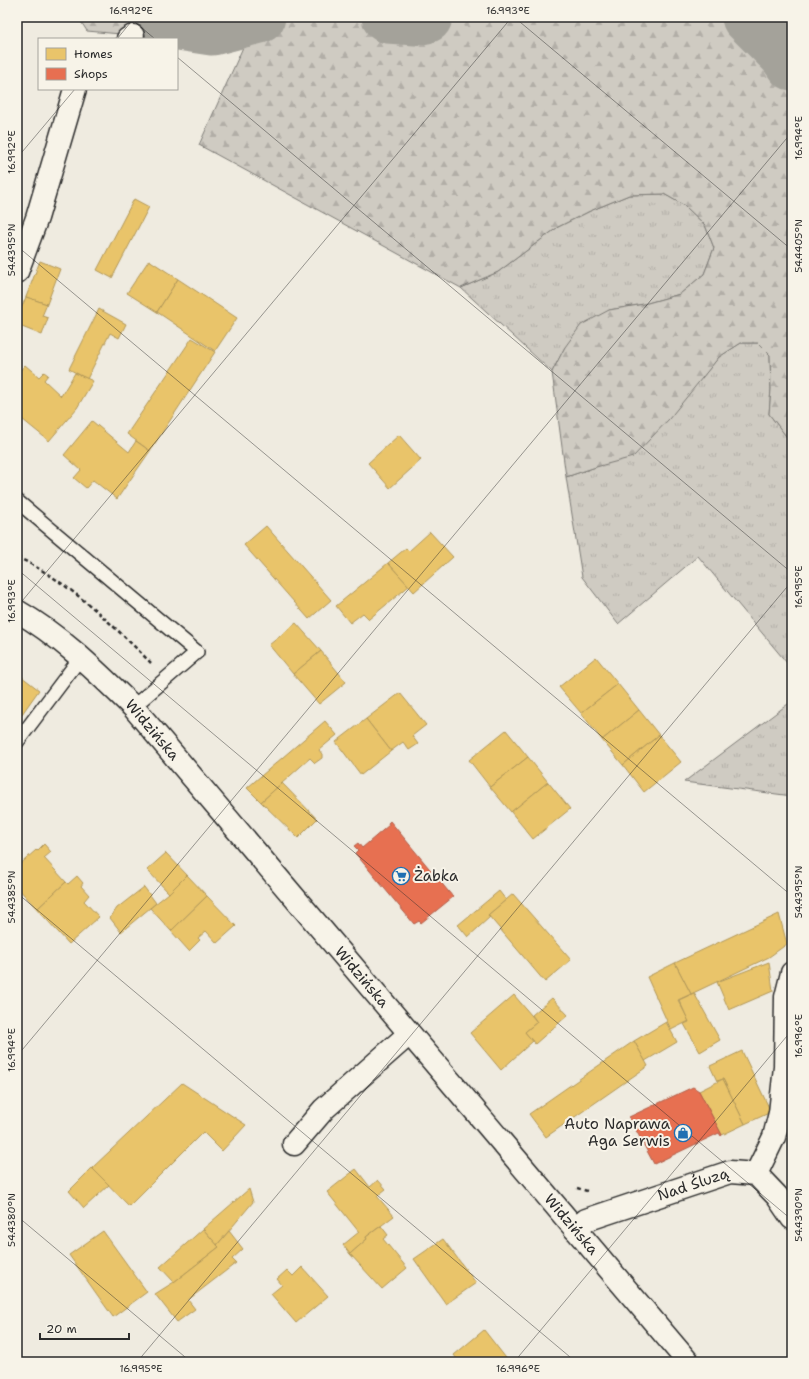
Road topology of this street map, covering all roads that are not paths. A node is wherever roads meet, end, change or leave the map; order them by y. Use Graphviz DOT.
graph roads {
  1 [pos="75,90"];
  2 [pos="17,272"];
  3 [pos="17,501"];
  4 [pos="17,611"];
  5 [pos="81,657"];
  6 [pos="133,707"];
  7 [pos="17,742"];
  8 [pos="792,973"];
  9 [pos="409,1034"];
  10 [pos="294,1144"];
  11 [pos="756,1174"];
  12 [pos="792,1218"];
  13 [pos="575,1229"];
  14 [pos="688,1362"];
  1 -- 2 [label="street"];
  3 -- 6 [label="lane"];
  4 -- 5 [label="street, Widzińska"];
  5 -- 6 [label="street, Widzińska"];
  5 -- 7 [label="lane"];
  6 -- 9 [label="street, Widzińska"];
  8 -- 11 [label="street"];
  9 -- 10 [label="street"];
  9 -- 13 [label="street, Widzińska"];
  11 -- 12 [label="street"];
  11 -- 13 [label="street, Nad Śluzą"];
  13 -- 14 [label="street, Widzińska"];
}
